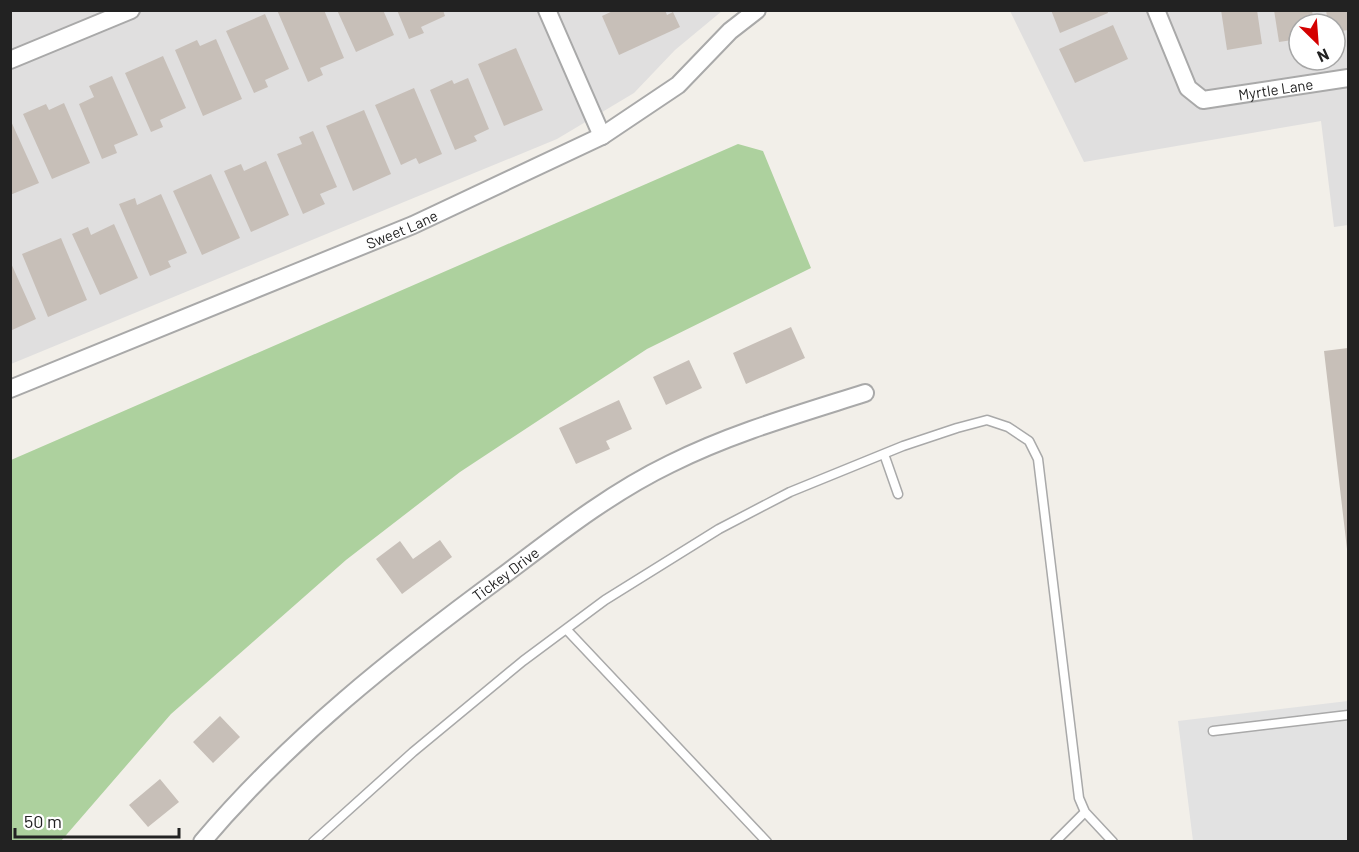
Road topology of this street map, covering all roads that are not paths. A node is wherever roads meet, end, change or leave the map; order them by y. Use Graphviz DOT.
graph roads {
  1 [pos="131,10"];
  2 [pos="547,10"];
  3 [pos="757,10"];
  4 [pos="1156,10"];
  5 [pos="10,60"];
  6 [pos="1348,78"];
  7 [pos="602,136"];
  8 [pos="10,389"];
  9 [pos="865,393"];
  10 [pos="884,454"];
  11 [pos="898,494"];
  12 [pos="566,629"];
  13 [pos="1348,715"];
  14 [pos="1213,731"];
  15 [pos="1085,812"];
  16 [pos="202,842"];
  17 [pos="313,842"];
  18 [pos="767,842"];
  19 [pos="1055,842"];
  20 [pos="1113,842"];
  1 -- 5 [label="street"];
  2 -- 7 [label="street"];
  3 -- 7 [label="street, Sweet Lane"];
  4 -- 6 [label="street, Myrtle Lane"];
  7 -- 8 [label="street, Sweet Lane"];
  9 -- 16 [label="street, Tickey Drive"];
  10 -- 11 [label="lane"];
  10 -- 12 [label="lane"];
  10 -- 15 [label="lane"];
  12 -- 17 [label="lane"];
  12 -- 18 [label="lane"];
  13 -- 14 [label="lane"];
  15 -- 19 [label="lane"];
  15 -- 20 [label="lane"];
}
